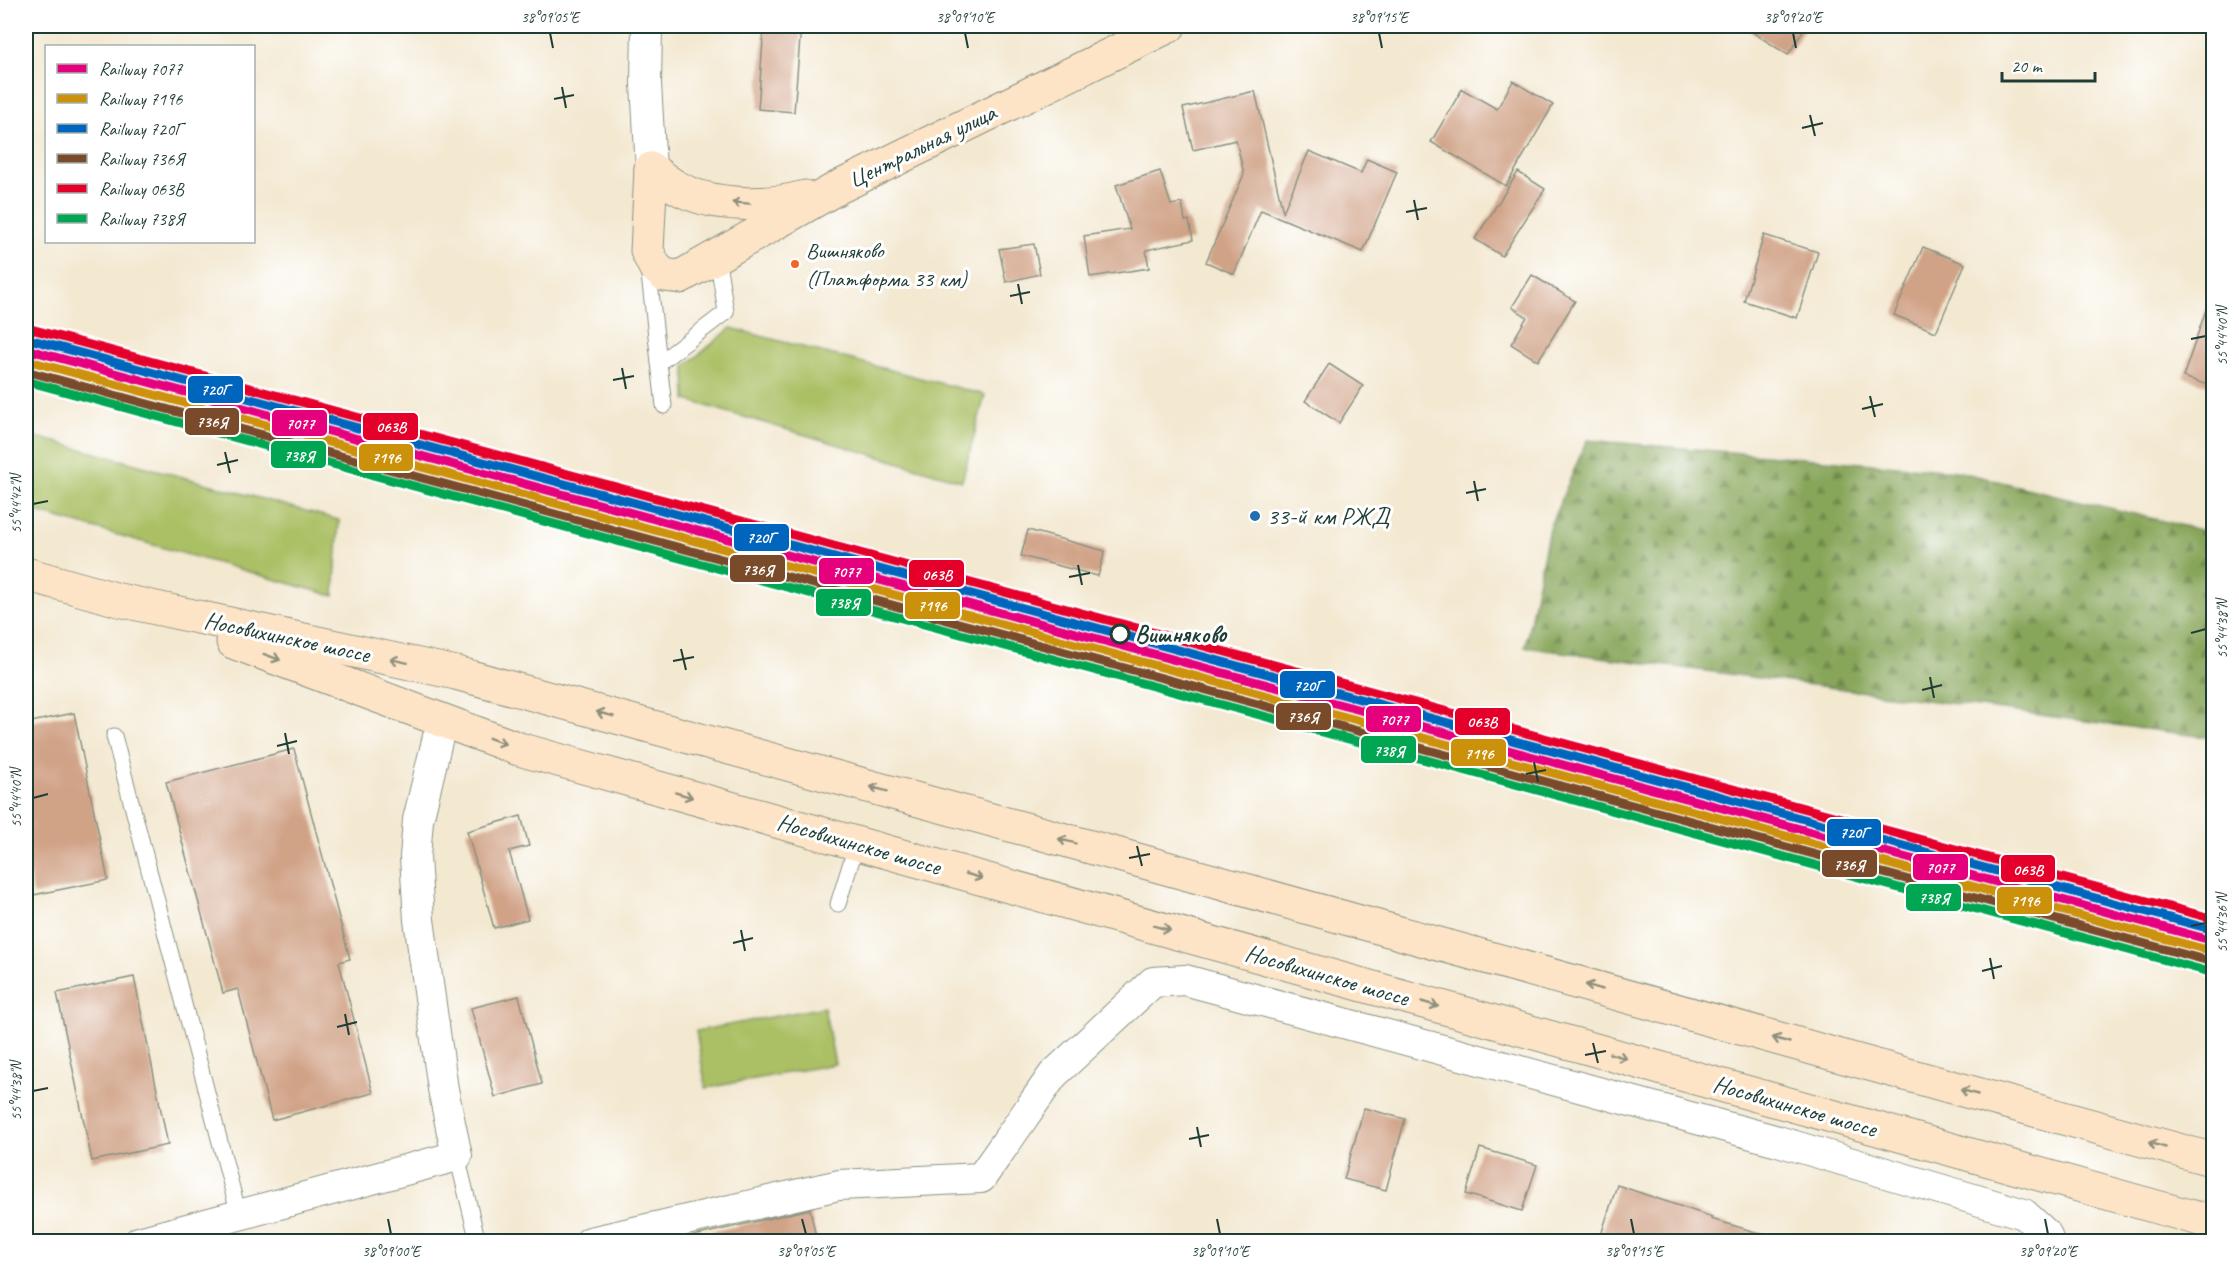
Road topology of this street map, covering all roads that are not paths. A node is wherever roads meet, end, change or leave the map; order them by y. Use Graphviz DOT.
graph roads {
  1 [pos="647,26"];
  2 [pos="1169,26"];
  3 [pos="651,170"];
  4 [pos="839,187"];
  5 [pos="647,251"];
  6 [pos="717,256"];
  7 [pos="659,363"];
  8 [pos="664,406"];
  9 [pos="26,574"];
  10 [pos="119,600"];
  11 [pos="456,674"];
  12 [pos="442,720"];
  13 [pos="114,736"];
  14 [pos="857,843"];
  15 [pos="838,904"];
  16 [pos="458,1156"];
  17 [pos="2214,1160"];
  18 [pos="239,1215"];
  19 [pos="2214,1223"];
  20 [pos="139,1242"];
  21 [pos="478,1242"];
  22 [pos="590,1242"];
  23 [pos="2049,1242"];
  1 -- 3 [label="street"];
  2 -- 4 [label="main road, Центральная улица"];
  4 -- 3 [label="main road, one-way"];
  3 -- 5 [label="main road"];
  4 -- 6 [label="main road, Центральная улица"];
  5 -- 6 [label="main road, Центральная улица"];
  5 -- 7 [label="lane"];
  6 -- 7 [label="lane"];
  7 -- 8 [label="lane"];
  9 -- 10 [label="main road, Носовихинское шоссе"];
  11 -- 10 [label="main road, Носовихинское шоссе, one-way"];
  10 -- 12 [label="main road, Носовихинское шоссе, one-way"];
  11 -- 12 [label="main road"];
  17 -- 11 [label="main road, Носовихинское шоссе, one-way"];
  12 -- 14 [label="main road, Носовихинское шоссе, one-way"];
  12 -- 16 [label="street"];
  13 -- 18 [label="lane"];
  14 -- 15 [label="lane"];
  14 -- 19 [label="main road, Носовихинское шоссе, one-way"];
  16 -- 18 [label="street"];
  16 -- 21 [label="lane"];
  18 -- 20 [label="street"];
  22 -- 23 [label="street"];
}
